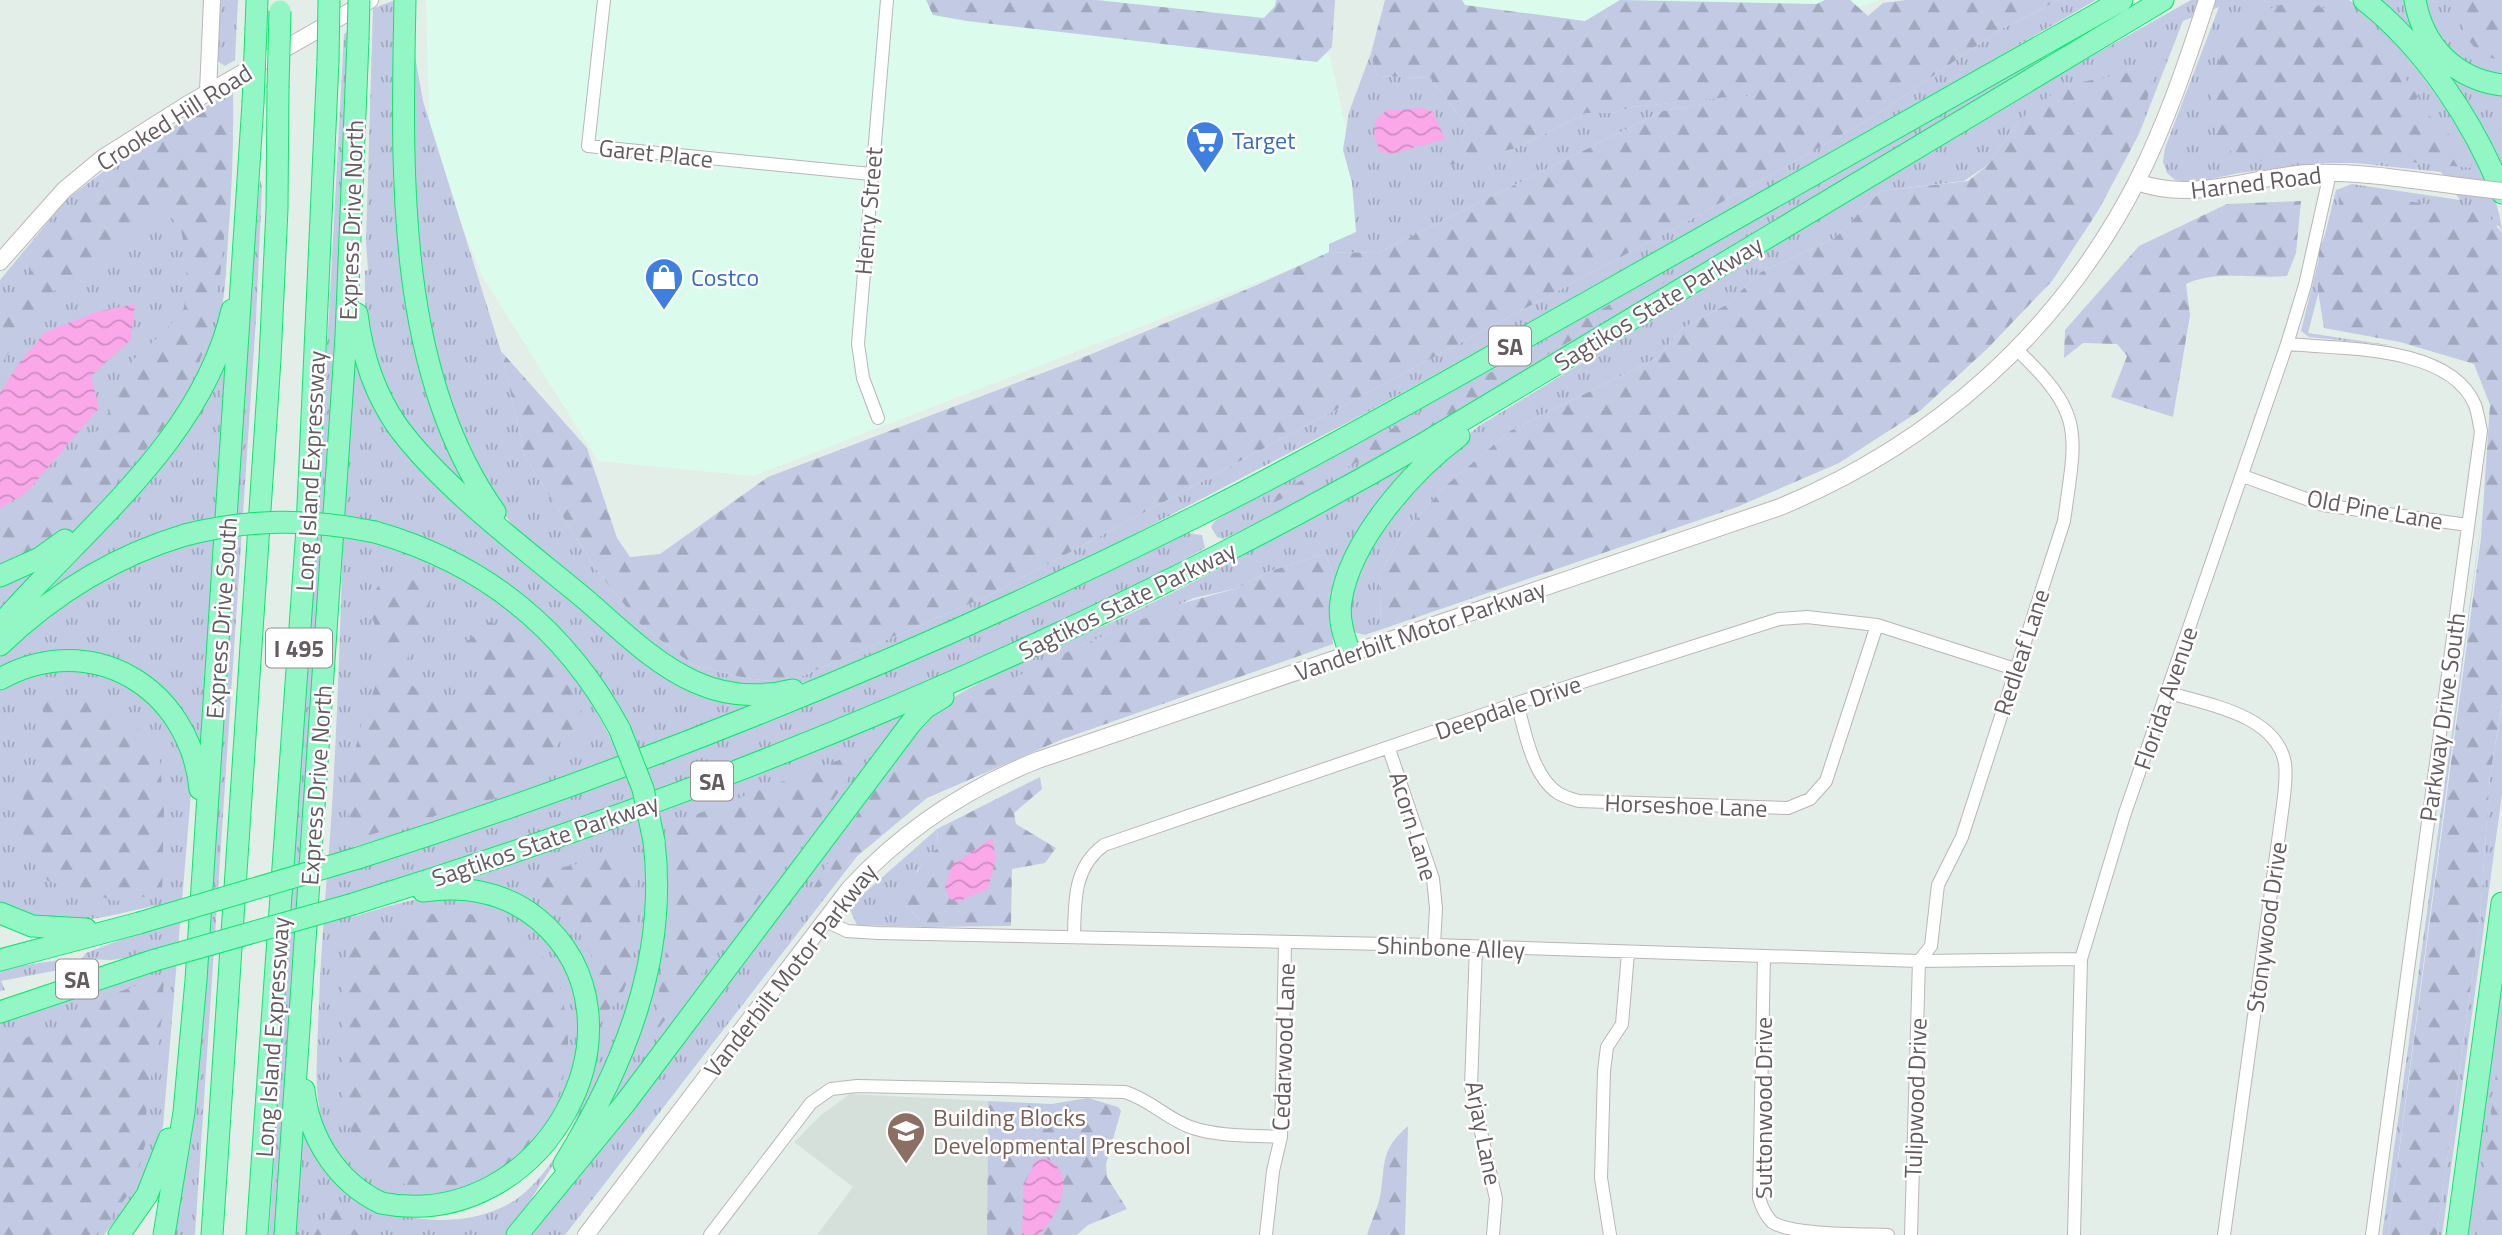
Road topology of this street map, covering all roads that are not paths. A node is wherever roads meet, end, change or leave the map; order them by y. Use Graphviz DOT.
graph roads {
  1 [pos="212,0"];
  2 [pos="257,0"];
  3 [pos="329,0"];
  4 [pos="359,0"];
  5 [pos="370,0"];
  6 [pos="405,0"];
  7 [pos="604,0"];
  8 [pos="887,0"];
  9 [pos="2122,0"];
  10 [pos="2163,0"];
  11 [pos="2207,0"];
  12 [pos="2364,0"];
  13 [pos="2415,0"];
  14 [pos="280,6"];
  15 [pos="2502,85"];
  16 [pos="208,92"];
  17 [pos="2330,173"];
  18 [pos="871,174"];
  19 [pos="2137,182"];
  20 [pos="2502,192"];
  21 [pos="247,218"];
  22 [pos="352,220"];
  23 [pos="0,262"];
  24 [pos="1589,344"];
  25 [pos="2287,344"];
  26 [pos="2017,350"];
  27 [pos="878,418"];
  28 [pos="149,463"];
  29 [pos="2242,476"];
  30 [pos="2468,525"];
  31 [pos="524,549"];
  32 [pos="0,576"];
  33 [pos="0,625"];
  34 [pos="1877,625"];
  35 [pos="1061,633"];
  36 [pos="0,645"];
  37 [pos="1350,654"];
  38 [pos="2015,669"];
  39 [pos="849,677"];
  40 [pos="0,678"];
  41 [pos="2166,692"];
  42 [pos="1517,703"];
  43 [pos="1389,749"];
  44 [pos="205,846"];
  45 [pos="2502,903"];
  46 [pos="353,904"];
  47 [pos="0,913"];
  48 [pos="824,920"];
  49 [pos="139,923"];
  50 [pos="1074,936"];
  51 [pos="1285,943"];
  52 [pos="1434,945"];
  53 [pos="1476,947"];
  54 [pos="1628,953"];
  55 [pos="1764,956"];
  56 [pos="2081,959"];
  57 [pos="0,960"];
  58 [pos="155,960"];
  59 [pos="1919,961"];
  60 [pos="0,998"];
  61 [pos="0,1012"];
  62 [pos="299,1039"];
  63 [pos="190,1056"];
  64 [pos="1282,1137"];
  65 [pos="2469,1146"];
  66 [pos="118,1235"];
  67 [pos="164,1235"];
  68 [pos="212,1235"];
  69 [pos="257,1235"];
  70 [pos="285,1235"];
  71 [pos="517,1235"];
  72 [pos="586,1235"];
  73 [pos="710,1235"];
  74 [pos="1266,1235"];
  75 [pos="1493,1235"];
  76 [pos="1609,1235"];
  77 [pos="1888,1235"];
  78 [pos="1911,1235"];
  79 [pos="2074,1235"];
  80 [pos="2224,1235"];
  81 [pos="2371,1235"];
  82 [pos="2450,1235"];
  83 [pos="2457,1235"];
  1 -- 16 [label="main road"];
  2 -- 21 [label="highway, Express Drive South, bridge"];
  3 -- 69 [label="highway, Long Island Expressway / I 495, bridge"];
  4 -- 22 [label="highway, Express Drive North, bridge"];
  5 -- 16 [label="main road, Crooked Hill Road"];
  6 -- 31 [label="highway"];
  7 -- 18 [label="street, Garet Place"];
  8 -- 18 [label="street, Henry Street"];
  9 -- 39 [label="highway, Sagtikos State Parkway / SA"];
  10 -- 24 [label="highway, Sagtikos State Parkway / SA"];
  11 -- 19 [label="main road, Vanderbilt Motor Parkway"];
  12 -- 20 [label="highway"];
  13 -- 15 [label="highway"];
  14 -- 68 [label="highway, Long Island Expressway / I 495, bridge"];
  16 -- 23 [label="main road, Crooked Hill Road"];
  17 -- 19 [label="main road, Harned Road"];
  17 -- 20 [label="main road, Harned Road, bridge"];
  17 -- 25 [label="street, Florida Avenue"];
  18 -- 27 [label="street, Henry Street"];
  19 -- 26 [label="main road, Vanderbilt Motor Parkway"];
  21 -- 28 [label="highway"];
  21 -- 44 [label="highway, Express Drive South"];
  22 -- 31 [label="highway"];
  22 -- 62 [label="highway, Express Drive North"];
  24 -- 35 [label="highway, Sagtikos State Parkway / SA"];
  24 -- 37 [label="highway"];
  25 -- 29 [label="street, Florida Avenue"];
  25 -- 30 [label="street, Parkway Drive South"];
  26 -- 37 [label="main road, Vanderbilt Motor Parkway"];
  26 -- 38 [label="street, Redleaf Lane"];
  28 -- 32 [label="highway"];
  28 -- 33 [label="highway"];
  29 -- 30 [label="street, Old Pine Lane"];
  29 -- 41 [label="street, Florida Avenue"];
  30 -- 81 [label="street, Parkway Drive South"];
  31 -- 39 [label="highway"];
  34 -- 38 [label="street, Deepdale Drive"];
  34 -- 42 [label="street, Deepdale Drive"];
  34 -- 42 [label="street, Horseshoe Lane"];
  35 -- 46 [label="highway, Sagtikos State Parkway / SA"];
  35 -- 71 [label="highway"];
  36 -- 71 [label="highway, bridge"];
  37 -- 48 [label="main road, Vanderbilt Motor Parkway"];
  38 -- 59 [label="street, Redleaf Lane"];
  39 -- 49 [label="highway, Sagtikos State Parkway / SA, bridge"];
  40 -- 44 [label="highway"];
  41 -- 56 [label="street, Florida Avenue"];
  41 -- 80 [label="street, Stonywood Drive"];
  42 -- 43 [label="street, Deepdale Drive"];
  43 -- 50 [label="street, Deepdale Drive"];
  43 -- 52 [label="street, Acorn Lane"];
  44 -- 63 [label="highway, Express Drive South"];
  45 -- 65 [label="highway"];
  46 -- 58 [label="highway, Sagtikos State Parkway / SA, bridge"];
  46 -- 62 [label="highway"];
  47 -- 49 [label="highway"];
  48 -- 50 [label="street, Shinbone Alley"];
  48 -- 72 [label="main road, Vanderbilt Motor Parkway"];
  49 -- 57 [label="highway, Sagtikos State Parkway / SA"];
  50 -- 51 [label="street, Shinbone Alley"];
  51 -- 52 [label="street, Shinbone Alley"];
  51 -- 64 [label="street, Cedarwood Lane"];
  52 -- 53 [label="street, Shinbone Alley"];
  53 -- 54 [label="street, Shinbone Alley"];
  53 -- 75 [label="street, Arjay Lane"];
  54 -- 55 [label="street, Shinbone Alley"];
  54 -- 76 [label="street"];
  55 -- 59 [label="street, Shinbone Alley"];
  55 -- 77 [label="street, Suttonwood Drive"];
  56 -- 59 [label="street, Shinbone Alley"];
  56 -- 79 [label="street, Florida Avenue"];
  58 -- 60 [label="highway, Sagtikos State Parkway / SA"];
  58 -- 61 [label="highway"];
  59 -- 78 [label="street, Tulipwood Drive"];
  62 -- 70 [label="highway, Express Drive North"];
  63 -- 66 [label="highway"];
  63 -- 67 [label="highway, Express Drive South"];
  64 -- 73 [label="street"];
  64 -- 74 [label="street, Cedarwood Lane"];
  65 -- 82 [label="highway"];
  65 -- 83 [label="highway"];
}
